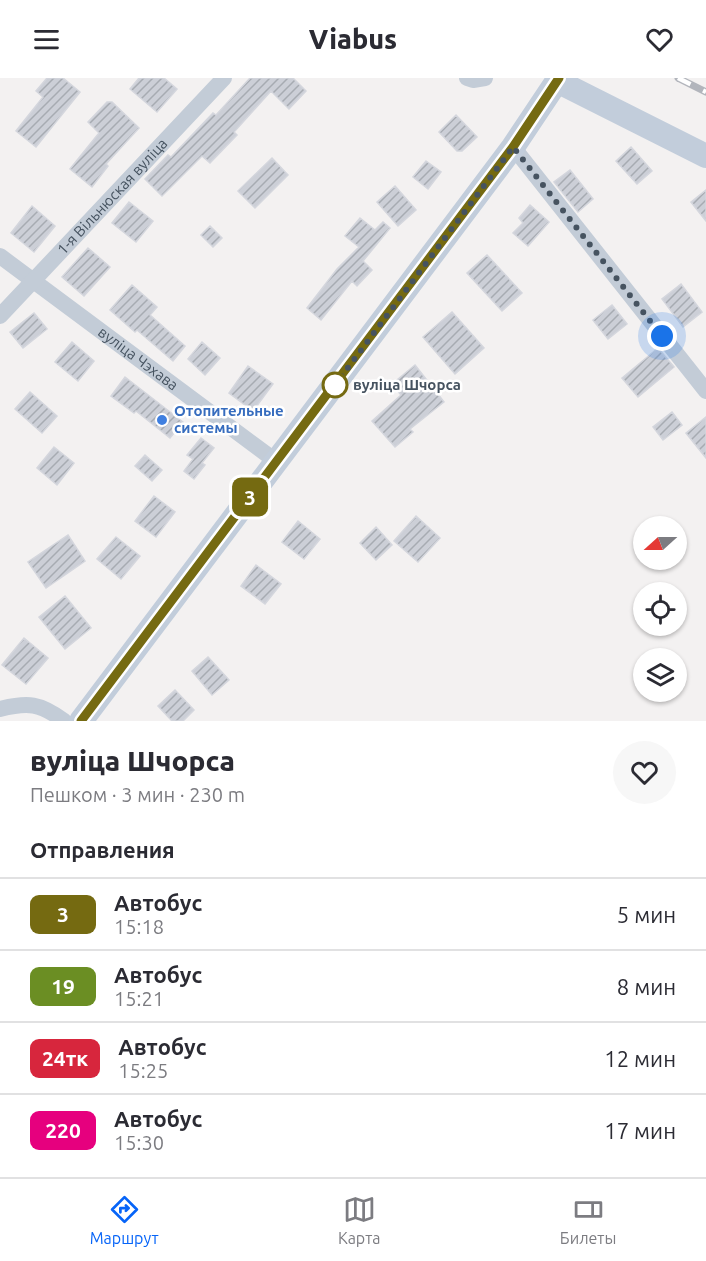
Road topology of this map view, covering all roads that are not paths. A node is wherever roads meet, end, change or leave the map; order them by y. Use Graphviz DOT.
graph roads {
  1 [pos="224,78"];
  2 [pos="467,78"];
  3 [pos="485,78"];
  4 [pos="556,79"];
  5 [pos="513,147"];
  6 [pos="706,156"];
  7 [pos="0,256"];
  8 [pos="32,281"];
  9 [pos="0,315"];
  10 [pos="706,391"];
  11 [pos="277,462"];
  12 [pos="0,709"];
  13 [pos="64,721"];
  14 [pos="81,721"];
  1 -- 8 [label="street, 1-я Вільнюская вуліца"];
  2 -- 3 [label="street"];
  4 -- 5 [label="main road"];
  4 -- 6 [label="main road"];
  5 -- 10 [label="street"];
  5 -- 11 [label="main road"];
  7 -- 8 [label="street, вуліца Чэхава"];
  8 -- 9 [label="street, 1-я Вільнюская вуліца"];
  8 -- 11 [label="street, вуліца Чэхава"];
  11 -- 14 [label="main road"];
  12 -- 13 [label="street"];
}
